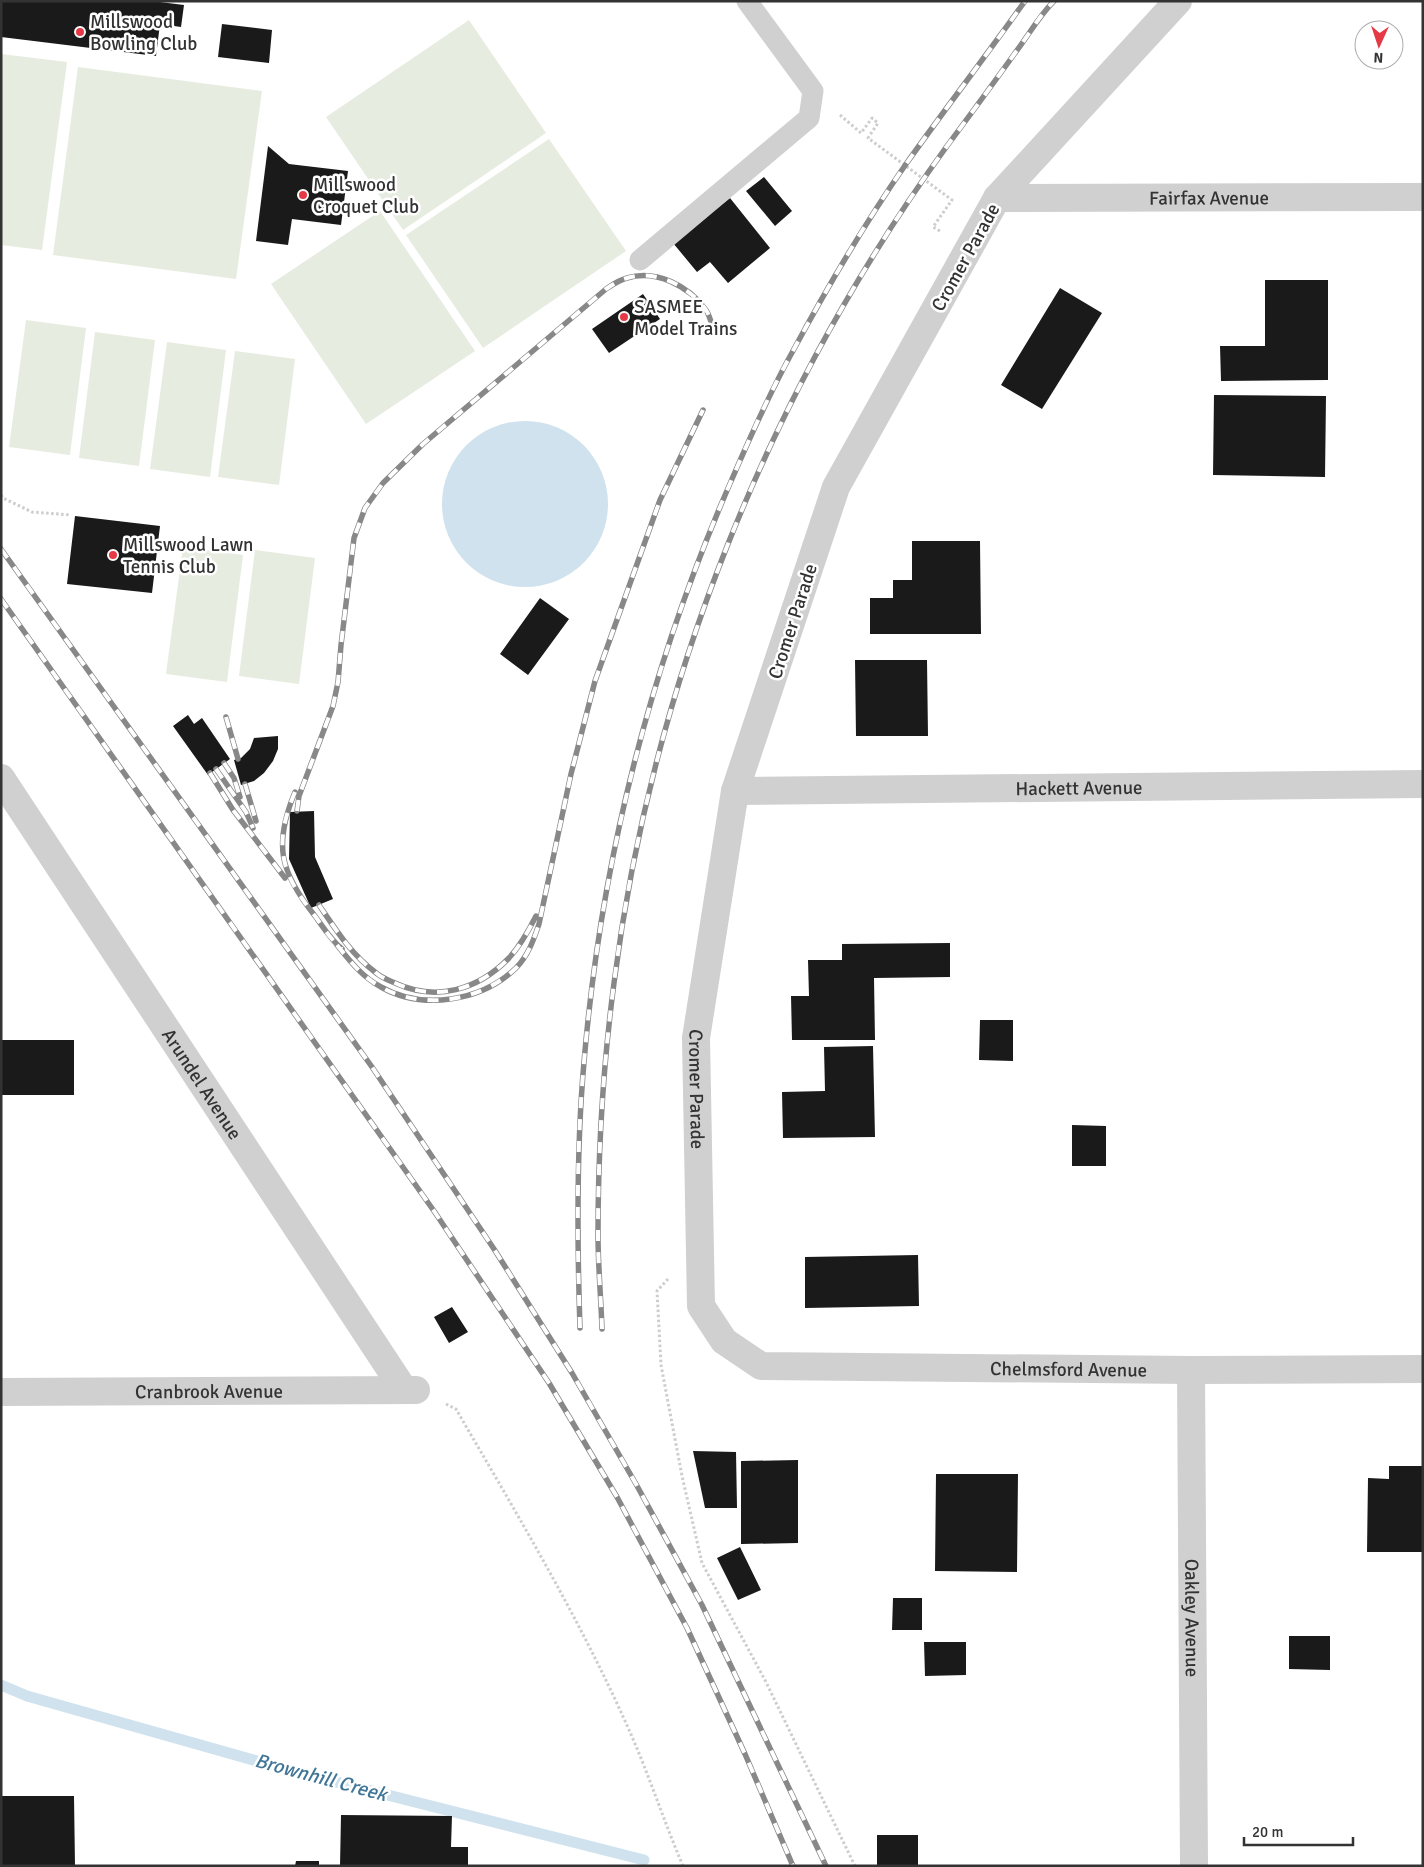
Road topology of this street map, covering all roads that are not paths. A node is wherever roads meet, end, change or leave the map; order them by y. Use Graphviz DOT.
graph roads {
  1 [pos="747,1"];
  2 [pos="1178,1"];
  3 [pos="1423,197"];
  4 [pos="997,198"];
  5 [pos="640,260"];
  6 [pos="1,778"];
  7 [pos="1423,784"];
  8 [pos="735,791"];
  9 [pos="11,808"];
  10 [pos="724,1341"];
  11 [pos="1423,1369"];
  12 [pos="1191,1370"];
  13 [pos="410,1390"];
  14 [pos="1,1392"];
  15 [pos="1194,1866"];
  1 -- 5 [label="lane"];
  2 -- 4 [label="street, Cromer Parade"];
  3 -- 4 [label="street, Fairfax Avenue"];
  4 -- 8 [label="street, Cromer Parade"];
  6 -- 9 [label="street, Arundel Avenue"];
  7 -- 8 [label="street, Hackett Avenue"];
  8 -- 10 [label="street, Cromer Parade"];
  9 -- 13 [label="street, Arundel Avenue"];
  10 -- 12 [label="street, Chelmsford Avenue"];
  11 -- 12 [label="street, Chelmsford Avenue"];
  12 -- 15 [label="street, Oakley Avenue"];
  13 -- 14 [label="street, Cranbrook Avenue"];
}
